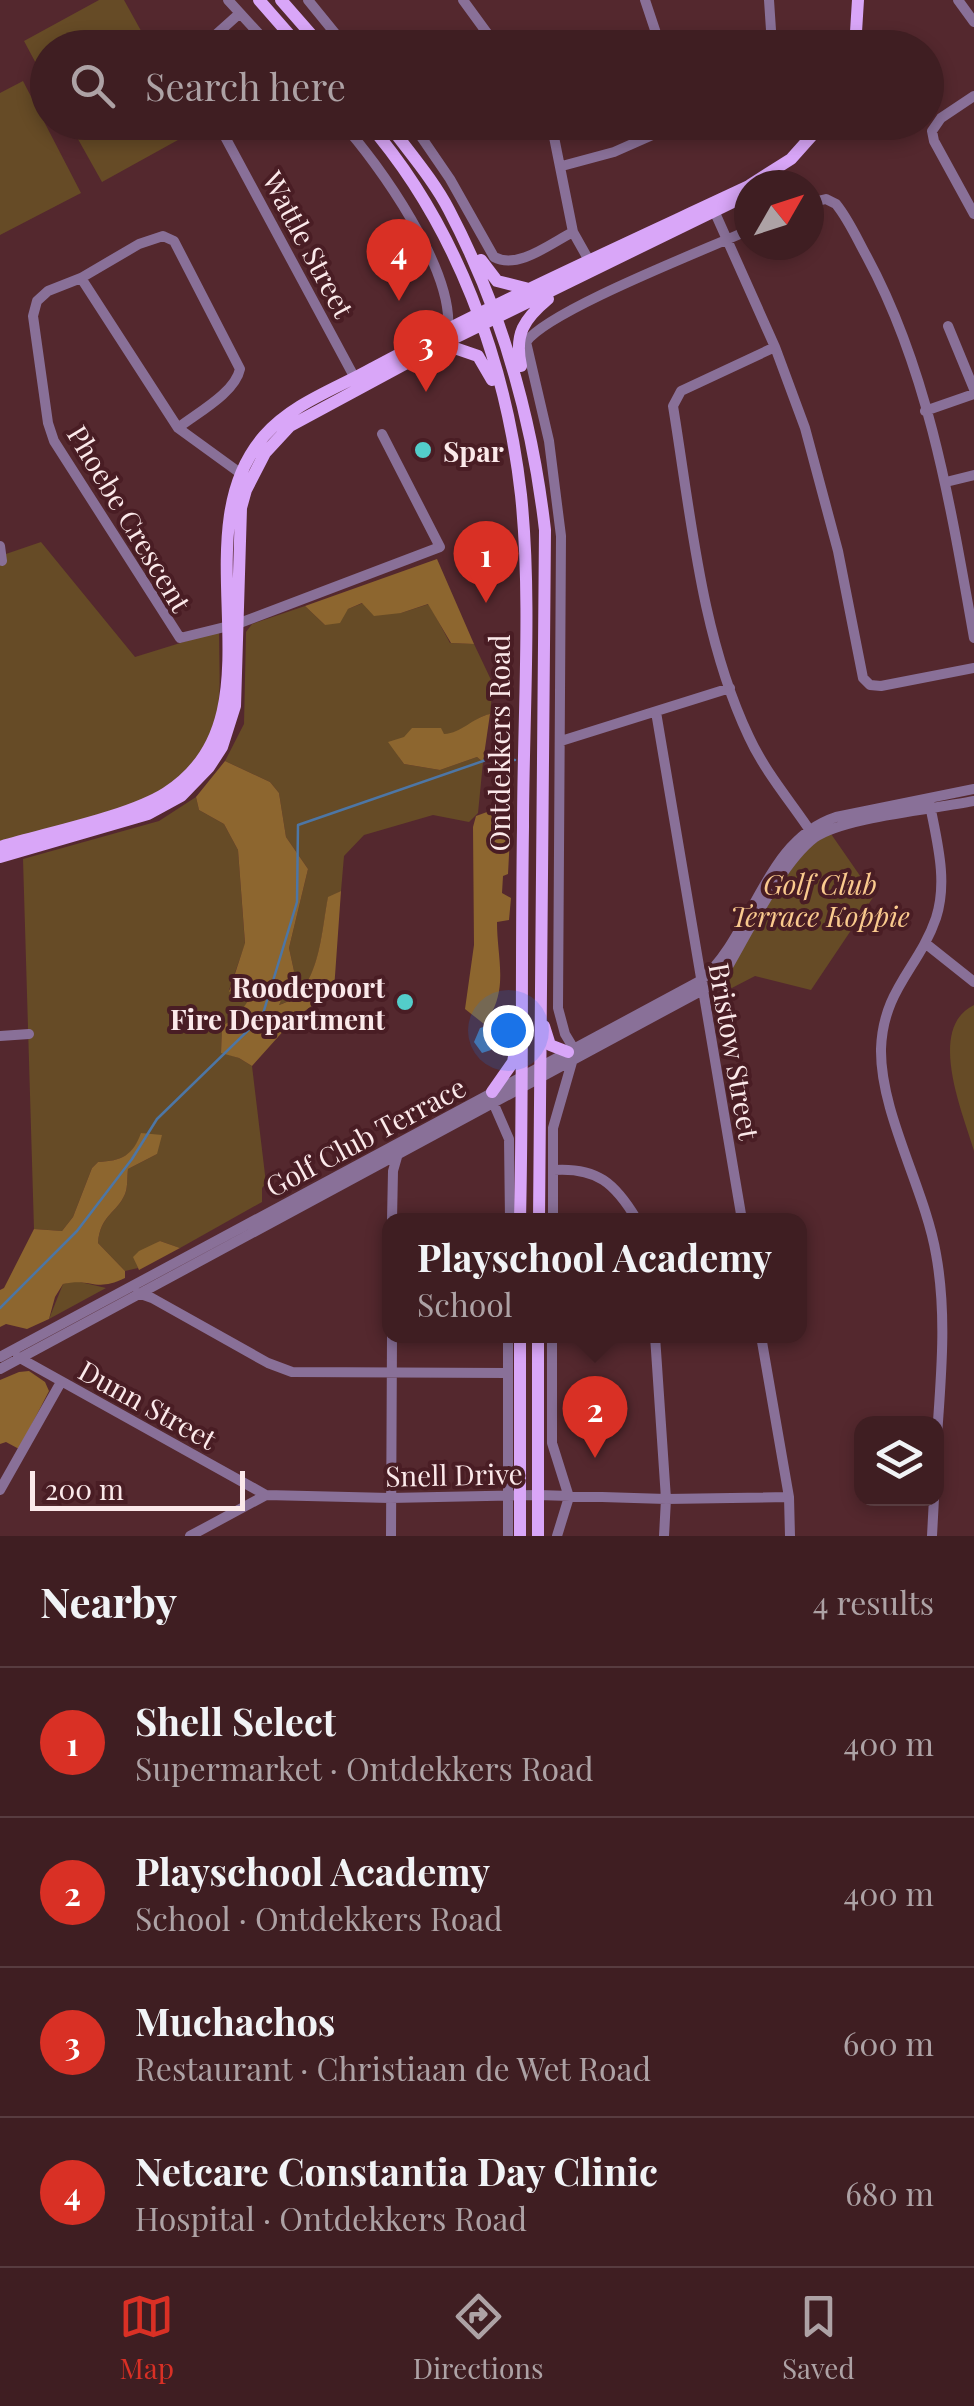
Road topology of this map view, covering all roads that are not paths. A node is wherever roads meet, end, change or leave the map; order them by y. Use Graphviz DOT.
graph roads {
  1 [pos="228,0"];
  2 [pos="259,0"];
  3 [pos="280,0"];
  4 [pos="308,0"];
  5 [pos="462,0"];
  6 [pos="645,0"];
  7 [pos="769,0"];
  8 [pos="861,0"];
  9 [pos="958,0"];
  10 [pos="240,13"];
  11 [pos="973,18"];
  12 [pos="221,30"];
  13 [pos="256,30"];
  14 [pos="285,30"];
  15 [pos="306,30"];
  16 [pos="332,30"];
  17 [pos="484,30"];
  18 [pos="655,30"];
  19 [pos="769,30"];
  20 [pos="859,30"];
  21 [pos="974,96"];
  22 [pos="944,115"];
  23 [pos="227,140"];
  24 [pos="354,140"];
  25 [pos="380,140"];
  26 [pos="400,140"];
  27 [pos="423,140"];
  28 [pos="555,140"];
  29 [pos="641,140"];
  30 [pos="808,140"];
  31 [pos="818,140"];
  32 [pos="934,140"];
  33 [pos="562,166"];
  34 [pos="774,170"];
  35 [pos="786,170"];
  36 [pos="734,194"];
  37 [pos="734,199"];
  38 [pos="824,201"];
  39 [pos="448,207"];
  40 [pos="712,207"];
  41 [pos="974,214"];
  42 [pos="573,232"];
  43 [pos="734,237"];
  44 [pos="728,240"];
  45 [pos="592,264"];
  46 [pos="81,278"];
  47 [pos="570,281"];
  48 [pos="532,289"];
  49 [pos="496,311"];
  50 [pos="480,319"];
  51 [pos="948,326"];
  52 [pos="448,328"];
  53 [pos="442,344"];
  54 [pos="775,347"];
  55 [pos="358,383"];
  56 [pos="974,391"];
  57 [pos="926,412"];
  58 [pos="510,424"];
  59 [pos="178,428"];
  60 [pos="382,434"];
  61 [pos="240,473"];
  62 [pos="974,475"];
  63 [pos="946,482"];
  64 [pos="540,484"];
  65 [pos="0,546"];
  66 [pos="2,561"];
  67 [pos="232,624"];
  68 [pos="974,638"];
  69 [pos="974,668"];
  70 [pos="730,688"];
  71 [pos="656,712"];
  72 [pos="561,741"];
  73 [pos="974,789"];
  74 [pos="974,801"];
  75 [pos="929,804"];
  76 [pos="812,834"];
  77 [pos="0,847"];
  78 [pos="0,857"];
  79 [pos="925,943"];
  80 [pos="972,976"];
  81 [pos="702,986"];
  82 [pos="538,994"];
  83 [pos="521,1002"];
  84 [pos="28,1034"];
  85 [pos="0,1036"];
  86 [pos="572,1054"];
  87 [pos="538,1073"];
  88 [pos="524,1080"];
  89 [pos="492,1097"];
  90 [pos="392,1156"];
  91 [pos="553,1170"];
  92 [pos="392,1213"];
  93 [pos="510,1213"];
  94 [pos="520,1213"];
  95 [pos="538,1213"];
  96 [pos="552,1213"];
  97 [pos="631,1213"];
  98 [pos="741,1213"];
  99 [pos="136,1290"];
  100 [pos="392,1343"];
  101 [pos="508,1343"];
  102 [pos="520,1343"];
  103 [pos="538,1343"];
  104 [pos="552,1343"];
  105 [pos="655,1343"];
  106 [pos="762,1343"];
  107 [pos="16,1354"];
  108 [pos="0,1357"];
  109 [pos="0,1368"];
  110 [pos="507,1373"];
  111 [pos="394,1374"];
  112 [pos="61,1382"];
  113 [pos="938,1416"];
  114 [pos="0,1490"];
  115 [pos="266,1495"];
  116 [pos="538,1495"];
  117 [pos="514,1496"];
  118 [pos="789,1497"];
  119 [pos="390,1498"];
  120 [pos="569,1498"];
  121 [pos="666,1499"];
  122 [pos="934,1506"];
  123 [pos="190,1536"];
  124 [pos="391,1536"];
  125 [pos="508,1536"];
  126 [pos="520,1536"];
  127 [pos="538,1536"];
  128 [pos="557,1536"];
  129 [pos="664,1536"];
  130 [pos="790,1536"];
  131 [pos="932,1536"];
  1 -- 10 [label="street"];
  2 -- 14 [label="main road"];
  3 -- 15 [label="main road"];
  4 -- 16 [label="street"];
  5 -- 17 [label="street"];
  6 -- 18 [label="street"];
  7 -- 19 [label="street"];
  8 -- 20 [label="main road"];
  9 -- 11 [label="street"];
  10 -- 12 [label="street"];
  10 -- 13 [label="street"];
  21 -- 22 [label="street"];
  23 -- 55 [label="street, Wattle Street"];
  24 -- 52 [label="street"];
  25 -- 50 [label="main road, Ontdekkers Road"];
  26 -- 39 [label="main road, Ontdekkers Road"];
  27 -- 42 [label="street"];
  28 -- 33 [label="street"];
  29 -- 33 [label="street"];
  30 -- 34 [label="main road"];
  31 -- 35 [label="main road"];
  32 -- 41 [label="street"];
  33 -- 42 [label="street"];
  36 -- 40 [label="main road"];
  37 -- 40 [label="main road"];
  38 -- 57 [label="street"];
  39 -- 48 [label="main road"];
  39 -- 49 [label="main road, Ontdekkers Road"];
  40 -- 44 [label="street"];
  40 -- 45 [label="main road"];
  42 -- 45 [label="street"];
  43 -- 44 [label="street"];
  44 -- 54 [label="street"];
  44 -- 72 [label="street"];
  45 -- 47 [label="main road"];
  45 -- 48 [label="main road"];
  46 -- 59 [label="street"];
  46 -- 59 [label="street"];
  46 -- 67 [label="street, Phoebe Crescent"];
  47 -- 49 [label="main road"];
  47 -- 64 [label="main road"];
  48 -- 49 [label="main road"];
  49 -- 50 [label="main road"];
  49 -- 64 [label="main road, Ontdekkers Road"];
  50 -- 52 [label="main road"];
  50 -- 53 [label="main road"];
  50 -- 58 [label="main road, Ontdekkers Road"];
  51 -- 56 [label="street"];
  52 -- 55 [label="main road"];
  53 -- 55 [label="main road"];
  53 -- 58 [label="main road"];
  54 -- 69 [label="street"];
  54 -- 70 [label="street"];
  55 -- 61 [label="main road"];
  55 -- 67 [label="main road"];
  56 -- 57 [label="street"];
  57 -- 63 [label="street"];
  58 -- 83 [label="main road, Ontdekkers Road"];
  59 -- 61 [label="street"];
  60 -- 67 [label="street"];
  61 -- 67 [label="main road"];
  62 -- 63 [label="street"];
  63 -- 68 [label="street"];
  64 -- 82 [label="main road, Ontdekkers Road"];
  65 -- 66 [label="street"];
  67 -- 77 [label="main road"];
  67 -- 78 [label="main road"];
  70 -- 71 [label="street"];
  70 -- 76 [label="street"];
  71 -- 72 [label="street"];
  71 -- 81 [label="street, Bristow Street"];
  72 -- 86 [label="street"];
  73 -- 75 [label="street"];
  74 -- 75 [label="street"];
  75 -- 76 [label="street"];
  75 -- 79 [label="street"];
  76 -- 81 [label="street, Golf Club Terrace"];
  79 -- 80 [label="street"];
  79 -- 113 [label="street"];
  81 -- 86 [label="street, Golf Club Terrace"];
  81 -- 98 [label="street, Bristow Street"];
  82 -- 86 [label="main road"];
  82 -- 87 [label="main road, Ontdekkers Road"];
  83 -- 88 [label="main road, Ontdekkers Road"];
  83 -- 89 [label="main road"];
  84 -- 85 [label="street"];
  86 -- 87 [label="street, Golf Club Terrace"];
  86 -- 91 [label="street"];
  87 -- 88 [label="street, Golf Club Terrace"];
  87 -- 95 [label="main road, Ontdekkers Road"];
  88 -- 89 [label="street, Golf Club Terrace"];
  88 -- 94 [label="main road, Ontdekkers Road"];
  89 -- 90 [label="street, Golf Club Terrace"];
  89 -- 93 [label="street"];
  90 -- 92 [label="street"];
  90 -- 99 [label="street, Golf Club Terrace"];
  91 -- 96 [label="street"];
  91 -- 97 [label="street"];
  99 -- 107 [label="street, Golf Club Terrace"];
  99 -- 111 [label="street"];
  100 -- 111 [label="street"];
  101 -- 110 [label="street"];
  102 -- 117 [label="main road"];
  103 -- 116 [label="main road"];
  104 -- 120 [label="street"];
  105 -- 121 [label="street"];
  106 -- 118 [label="street"];
  107 -- 108 [label="street, Golf Club Terrace"];
  107 -- 109 [label="street, Golf Club Terrace"];
  107 -- 112 [label="street, Dunn Street"];
  110 -- 111 [label="street"];
  110 -- 117 [label="street"];
  111 -- 119 [label="street"];
  112 -- 114 [label="street"];
  112 -- 115 [label="street, Dunn Street"];
  115 -- 119 [label="street, Snell Drive"];
  115 -- 123 [label="street, Snell Drive"];
  116 -- 117 [label="street, Snell Drive"];
  116 -- 120 [label="street, Snell Drive"];
  116 -- 127 [label="main road"];
  117 -- 119 [label="street, Snell Drive"];
  117 -- 125 [label="street"];
  117 -- 126 [label="main road"];
  118 -- 121 [label="street, Snell Drive"];
  118 -- 130 [label="street"];
  119 -- 124 [label="street"];
  120 -- 121 [label="street, Snell Drive"];
  120 -- 128 [label="street"];
  121 -- 129 [label="street"];
  122 -- 131 [label="street"];
}
